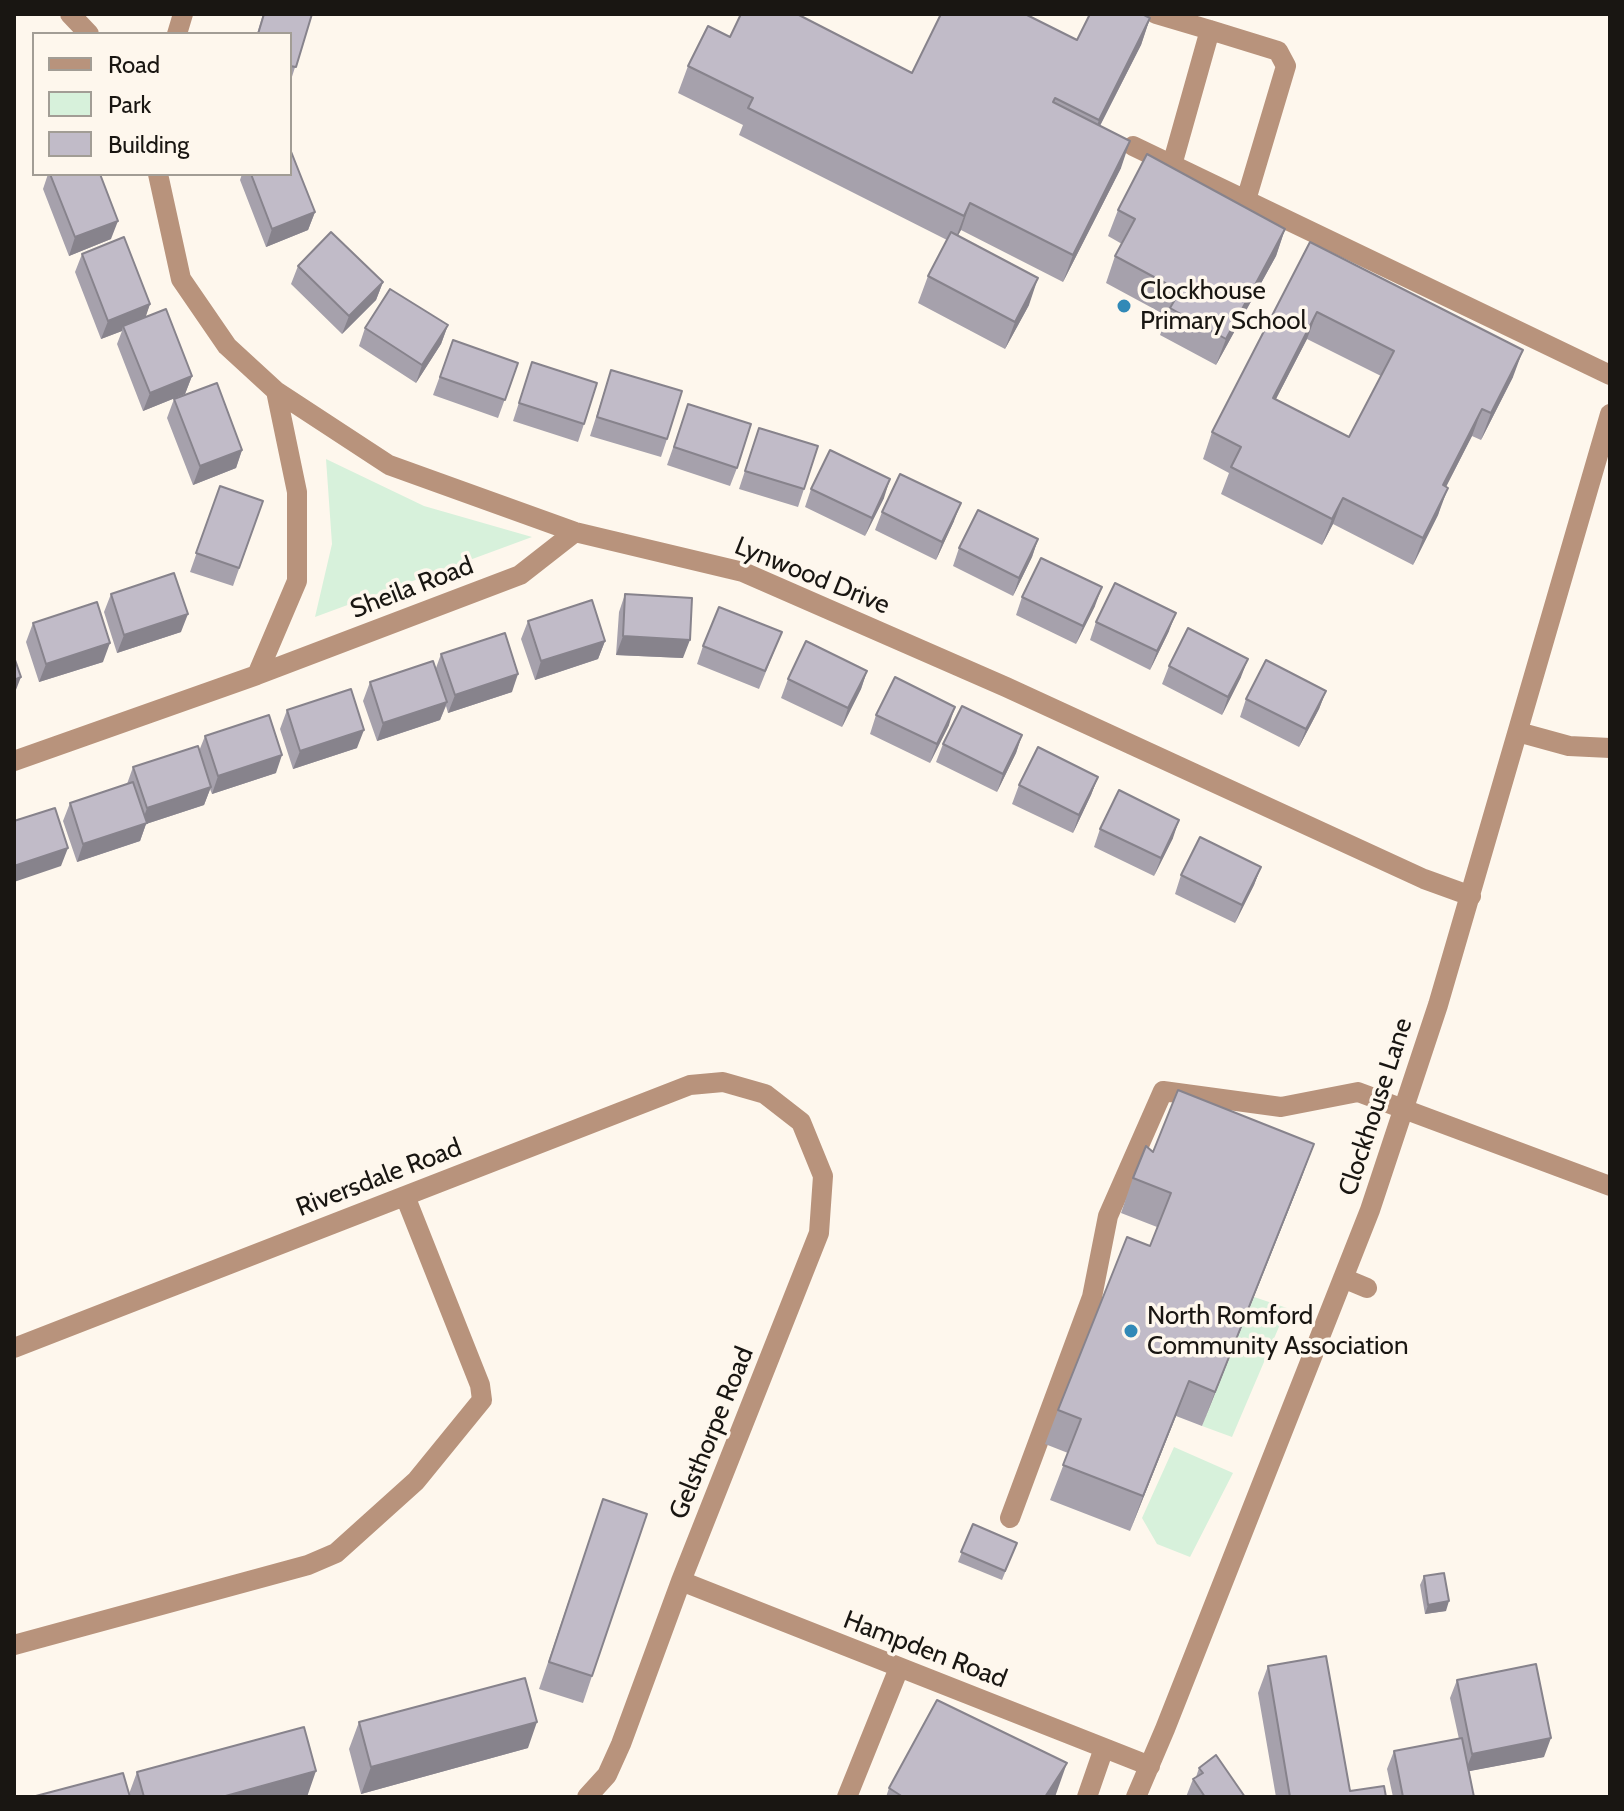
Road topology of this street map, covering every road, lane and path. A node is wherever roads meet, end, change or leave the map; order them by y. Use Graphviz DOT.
graph roads {
  1 [pos="70,14"];
  2 [pos="1156,14"];
  3 [pos="1210,30"];
  4 [pos="87,32"];
  5 [pos="1133,146"];
  6 [pos="1172,165"];
  7 [pos="158,176"];
  8 [pos="1246,200"];
  9 [pos="1610,375"];
  10 [pos="276,391"];
  11 [pos="1610,414"];
  12 [pos="575,532"];
  13 [pos="257,675"];
  14 [pos="1518,732"];
  15 [pos="1610,748"];
  16 [pos="14,761"];
  17 [pos="1471,896"];
  18 [pos="765,1094"];
  19 [pos="1401,1109"];
  20 [pos="1610,1186"];
  21 [pos="405,1196"];
  22 [pos="1343,1278"];
  23 [pos="1367,1288"];
  24 [pos="14,1348"];
  25 [pos="1010,1518"];
  26 [pos="681,1581"];
  27 [pos="14,1645"];
  28 [pos="899,1668"];
  29 [pos="1104,1748"];
  30 [pos="1150,1766"];
  31 [pos="587,1797"];
  32 [pos="847,1797"];
  33 [pos="1087,1797"];
  34 [pos="1136,1797"];
  1 -- 4 [label="street"];
  2 -- 3 [label="street"];
  3 -- 6 [label="street"];
  3 -- 8 [label="street"];
  5 -- 6 [label="street"];
  6 -- 8 [label="street"];
  7 -- 10 [label="street, Lynwood Drive"];
  8 -- 9 [label="street"];
  10 -- 12 [label="street, Lynwood Drive"];
  10 -- 13 [label="street"];
  11 -- 14 [label="street, Clockhouse Lane"];
  12 -- 13 [label="street, Sheila Road"];
  12 -- 17 [label="street, Lynwood Drive"];
  13 -- 16 [label="street, Sheila Road"];
  14 -- 15 [label="street"];
  14 -- 17 [label="street, Clockhouse Lane"];
  17 -- 19 [label="street, Clockhouse Lane"];
  18 -- 21 [label="street, Riversdale Road"];
  18 -- 26 [label="street, Gelsthorpe Road"];
  19 -- 20 [label="street"];
  19 -- 22 [label="street, Clockhouse Lane"];
  19 -- 25 [label="street"];
  21 -- 24 [label="street, Riversdale Road"];
  21 -- 27 [label="street"];
  22 -- 23 [label="street"];
  22 -- 30 [label="street, Clockhouse Lane"];
  26 -- 28 [label="street, Hampden Road"];
  26 -- 31 [label="street, Gelsthorpe Road"];
  28 -- 29 [label="street, Hampden Road"];
  28 -- 32 [label="street"];
  29 -- 30 [label="street, Hampden Road"];
  29 -- 33 [label="street"];
  30 -- 34 [label="street, Clockhouse Lane"];
}
